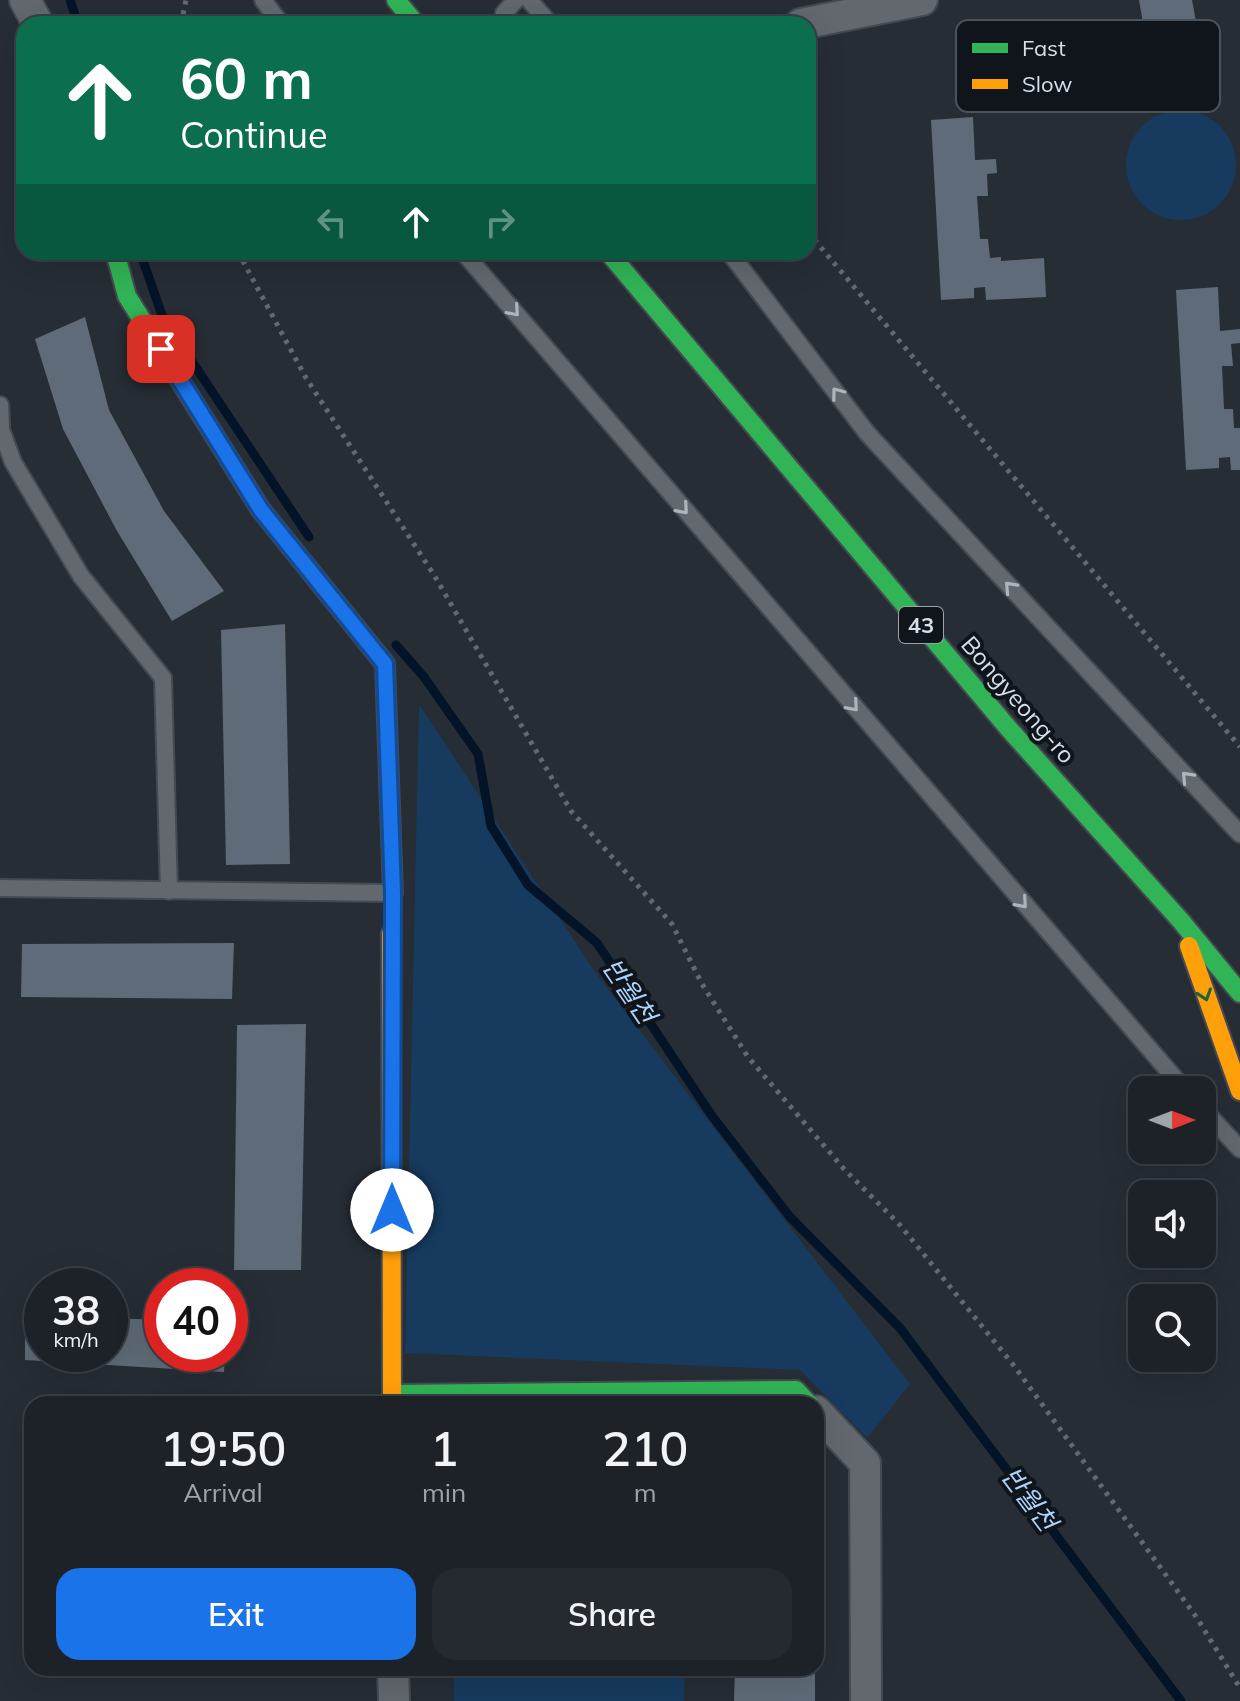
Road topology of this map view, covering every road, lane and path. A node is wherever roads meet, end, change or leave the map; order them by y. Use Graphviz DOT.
graph roads {
  1 [pos="396,0"];
  2 [pos="516,0"];
  3 [pos="529,0"];
  4 [pos="922,0"];
  5 [pos="504,13"];
  6 [pos="409,16"];
  7 [pos="543,16"];
  8 [pos="816,21"];
  9 [pos="816,242"];
  10 [pos="117,260"];
  11 [pos="242,260"];
  12 [pos="470,260"];
  13 [pos="615,260"];
  14 [pos="735,260"];
  15 [pos="0,405"];
  16 [pos="1,427"];
  17 [pos="1240,747"];
  18 [pos="1240,834"];
  19 [pos="0,888"];
  20 [pos="169,891"];
  21 [pos="392,914"];
  22 [pos="1181,921"];
  23 [pos="1240,960"];
  24 [pos="1240,993"];
  25 [pos="1173,1076"];
  26 [pos="1240,1091"];
  27 [pos="1216,1123"];
  28 [pos="1240,1149"];
  29 [pos="392,1396"];
  30 [pos="527,1396"];
  31 [pos="802,1396"];
  32 [pos="824,1419"];
  33 [pos="393,1676"];
  34 [pos="1240,1688"];
  35 [pos="394,1701"];
  36 [pos="866,1701"];
  1 -- 6 [label="main road"];
  2 -- 5 [label="lane"];
  3 -- 7 [label="lane"];
  4 -- 8 [label="street"];
  9 -- 17 [label="path"];
  10 -- 21 [label="main road"];
  11 -- 34 [label="path"];
  12 -- 25 [label="lane, one-way"];
  13 -- 22 [label="main road, Bongyeong-ro / 43"];
  18 -- 14 [label="lane, one-way"];
  15 -- 16 [label="lane"];
  16 -- 20 [label="lane"];
  19 -- 20 [label="lane"];
  20 -- 21 [label="lane"];
  21 -- 29 [label="main road"];
  22 -- 23 [label="main road"];
  22 -- 24 [label="main road, Bongyeong-ro / 43"];
  22 -- 26 [label="main road, one-way"];
  27 -- 28 [label="lane"];
  30 -- 31 [label="main road"];
  32 -- 36 [label="street"];
  33 -- 35 [label="street"];
}
